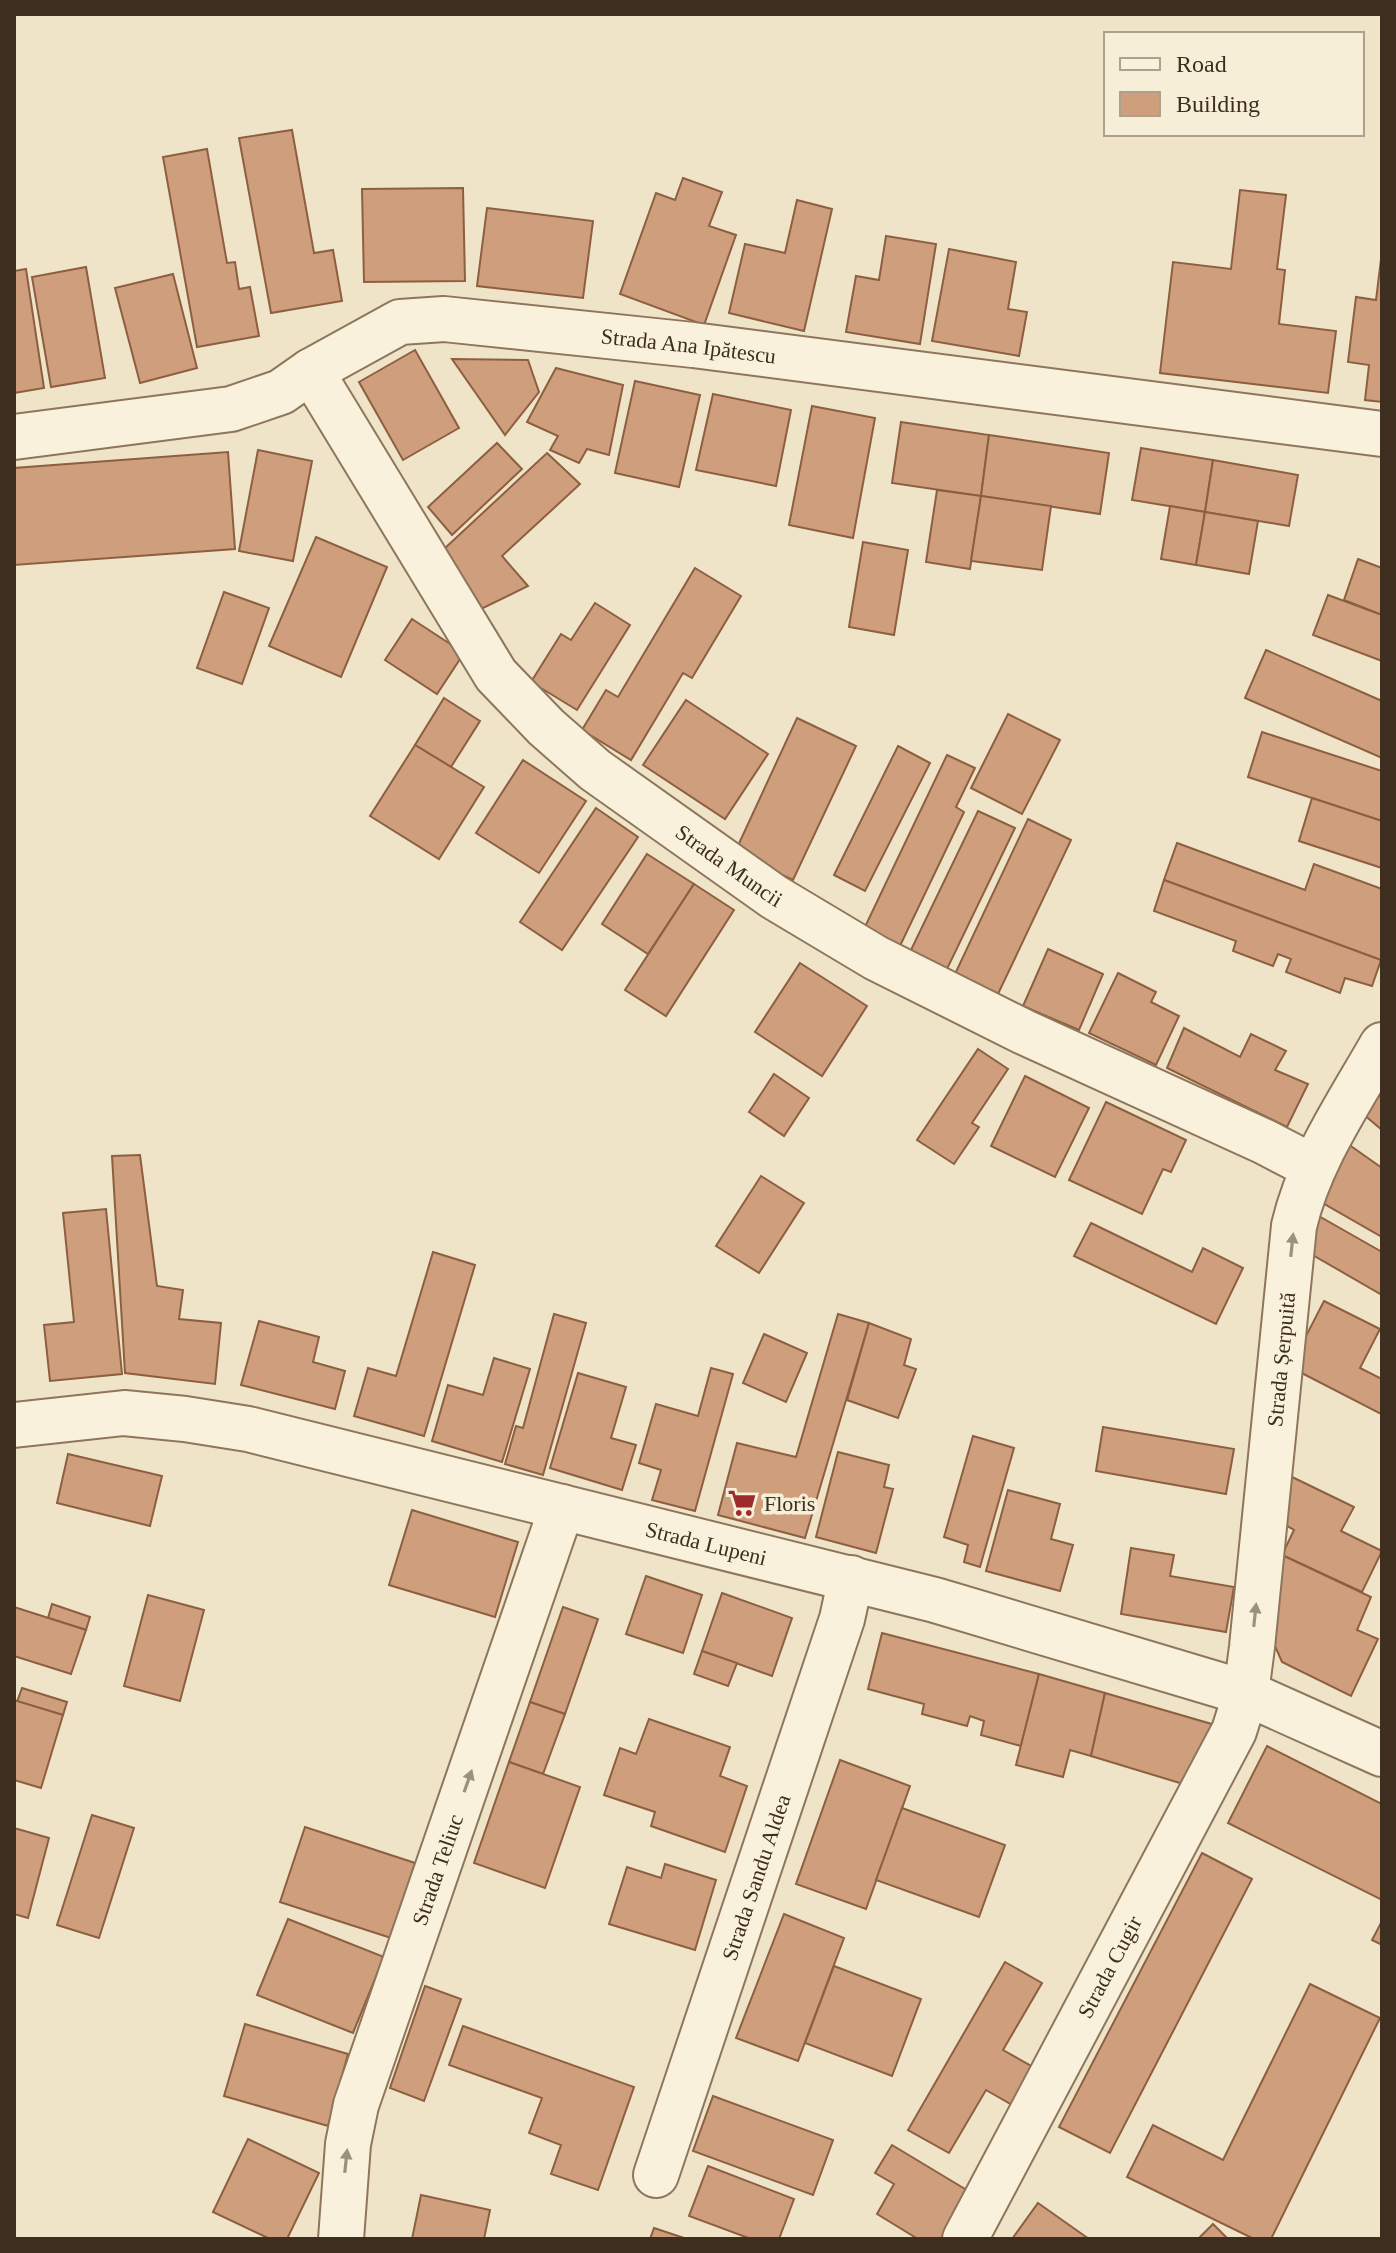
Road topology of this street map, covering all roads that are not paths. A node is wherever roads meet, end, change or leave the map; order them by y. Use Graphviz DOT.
graph roads {
  1 [pos="311,371"];
  2 [pos="1382,434"];
  3 [pos="14,437"];
  4 [pos="1382,1045"];
  5 [pos="1313,1167"];
  6 [pos="14,1425"];
  7 [pos="562,1507"];
  8 [pos="851,1578"];
  9 [pos="1246,1693"];
  10 [pos="1382,1754"];
  11 [pos="656,2175"];
  12 [pos="341,2239"];
  13 [pos="965,2239"];
  1 -- 2 [label="street, Strada Ana Ipătescu"];
  1 -- 3 [label="street, Strada Ana Ipătescu"];
  1 -- 5 [label="street, Strada Muncii"];
  4 -- 5 [label="street, Strada Șerpuită"];
  9 -- 5 [label="street, Strada Șerpuită, one-way"];
  6 -- 7 [label="street, Strada Lupeni"];
  7 -- 8 [label="street, Strada Lupeni"];
  12 -- 7 [label="street, Strada Teliuc, one-way"];
  8 -- 9 [label="street, Strada Lupeni"];
  8 -- 11 [label="street, Strada Sandu Aldea"];
  9 -- 10 [label="street, Strada Lupeni"];
  9 -- 13 [label="street, Strada Cugir"];
}
